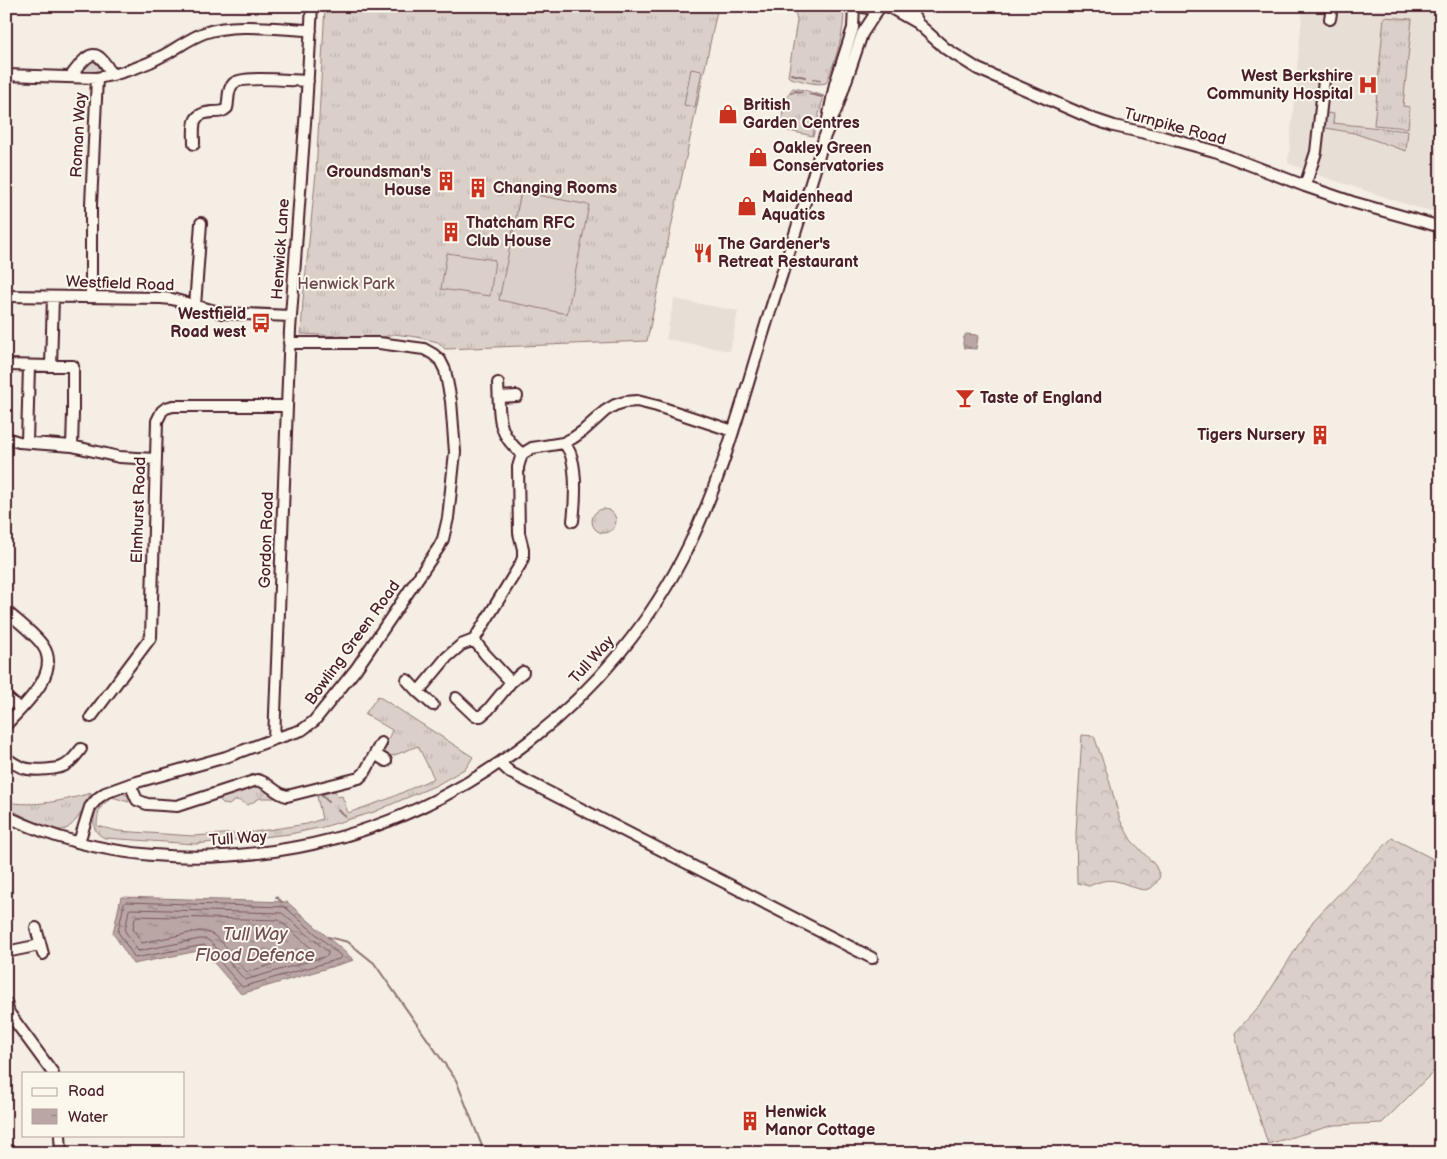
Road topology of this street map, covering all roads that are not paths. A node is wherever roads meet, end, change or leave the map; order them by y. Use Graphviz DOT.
graph roads {
  1 [pos="312,6"];
  2 [pos="854,6"];
  3 [pos="863,6"];
  4 [pos="908,6"];
  5 [pos="1332,6"];
  6 [pos="883,7"];
  7 [pos="1330,19"];
  8 [pos="917,23"];
  9 [pos="311,30"];
  10 [pos="6,75"];
  11 [pos="112,75"];
  12 [pos="70,77"];
  13 [pos="97,78"];
  14 [pos="1324,80"];
  15 [pos="308,81"];
  16 [pos="824,138"];
  17 [pos="194,144"];
  18 [pos="1305,186"];
  19 [pos="201,223"];
  20 [pos="1441,227"];
  21 [pos="6,296"];
  22 [pos="53,297"];
  23 [pos="90,297"];
  24 [pos="195,306"];
  25 [pos="291,316"];
  26 [pos="289,343"];
  27 [pos="6,365"];
  28 [pos="29,366"];
  29 [pos="51,366"];
  30 [pos="498,383"];
  31 [pos="517,396"];
  32 [pos="499,397"];
  33 [pos="287,406"];
  34 [pos="733,431"];
  35 [pos="6,438"];
  36 [pos="27,442"];
  37 [pos="563,443"];
  38 [pos="72,446"];
  39 [pos="522,454"];
  40 [pos="155,459"];
  41 [pos="573,521"];
  42 [pos="6,610"];
  43 [pos="474,640"];
  44 [pos="523,672"];
  45 [pos="406,680"];
  46 [pos="512,682"];
  47 [pos="418,692"];
  48 [pos="6,697"];
  49 [pos="456,698"];
  50 [pos="433,704"];
  51 [pos="20,709"];
  52 [pos="97,714"];
  53 [pos="6,726"];
  54 [pos="274,738"];
  55 [pos="381,743"];
  56 [pos="375,754"];
  57 [pos="6,758"];
  58 [pos="386,760"];
  59 [pos="83,763"];
  60 [pos="500,763"];
  61 [pos="130,784"];
  62 [pos="6,816"];
  63 [pos="79,842"];
  64 [pos="36,928"];
  65 [pos="6,952"];
  66 [pos="872,958"];
  67 [pos="6,1003"];
  68 [pos="53,1072"];
  69 [pos="60,1136"];
  70 [pos="61,1153"];
  1 -- 9 [label="street, Henwick Lane"];
  2 -- 16 [label="street, Tull Way"];
  3 -- 6 [label="main road"];
  4 -- 8 [label="street, Turnpike Road"];
  5 -- 7 [label="street"];
  6 -- 8 [label="street, Turnpike Road"];
  6 -- 16 [label="street, Tull Way"];
  8 -- 18 [label="street, Turnpike Road"];
  9 -- 11 [label="street, Roman Way"];
  9 -- 15 [label="street, Henwick Lane"];
  10 -- 12 [label="street"];
  11 -- 12 [label="street"];
  11 -- 13 [label="street, Roman Way"];
  12 -- 13 [label="street"];
  13 -- 23 [label="street, Roman Way"];
  14 -- 18 [label="street"];
  15 -- 17 [label="street"];
  15 -- 25 [label="street, Henwick Lane"];
  16 -- 34 [label="street, Tull Way"];
  18 -- 20 [label="street, Turnpike Road"];
  19 -- 24 [label="street"];
  21 -- 22 [label="street, Westfield Road"];
  22 -- 23 [label="street, Westfield Road"];
  22 -- 29 [label="street"];
  23 -- 24 [label="street, Westfield Road"];
  24 -- 25 [label="street, Westfield Road"];
  25 -- 26 [label="street, Henwick Lane"];
  26 -- 33 [label="street, Gordon Road"];
  26 -- 54 [label="street, Bowling Green Road"];
  27 -- 28 [label="street"];
  28 -- 29 [label="street"];
  28 -- 36 [label="street"];
  29 -- 38 [label="street"];
  30 -- 32 [label="street"];
  31 -- 32 [label="street"];
  32 -- 39 [label="street"];
  33 -- 40 [label="street, Elmhurst Road"];
  33 -- 54 [label="street, Gordon Road"];
  34 -- 37 [label="street"];
  34 -- 60 [label="street, Tull Way"];
  35 -- 36 [label="street"];
  36 -- 38 [label="street"];
  37 -- 39 [label="street"];
  37 -- 41 [label="street"];
  38 -- 40 [label="street"];
  39 -- 43 [label="street"];
  40 -- 52 [label="street, Elmhurst Road"];
  42 -- 51 [label="street"];
  43 -- 46 [label="street"];
  43 -- 47 [label="street"];
  44 -- 46 [label="street"];
  45 -- 47 [label="street"];
  46 -- 49 [label="street"];
  47 -- 50 [label="street"];
  48 -- 51 [label="street"];
  51 -- 53 [label="street"];
  54 -- 61 [label="street, Bowling Green Road"];
  55 -- 56 [label="street"];
  56 -- 58 [label="street"];
  56 -- 61 [label="street"];
  57 -- 59 [label="street"];
  60 -- 63 [label="street, Tull Way"];
  60 -- 66 [label="street"];
  61 -- 63 [label="street, Bowling Green Road"];
  62 -- 63 [label="street"];
  64 -- 65 [label="street"];
  67 -- 68 [label="street"];
  69 -- 70 [label="street"];
}
